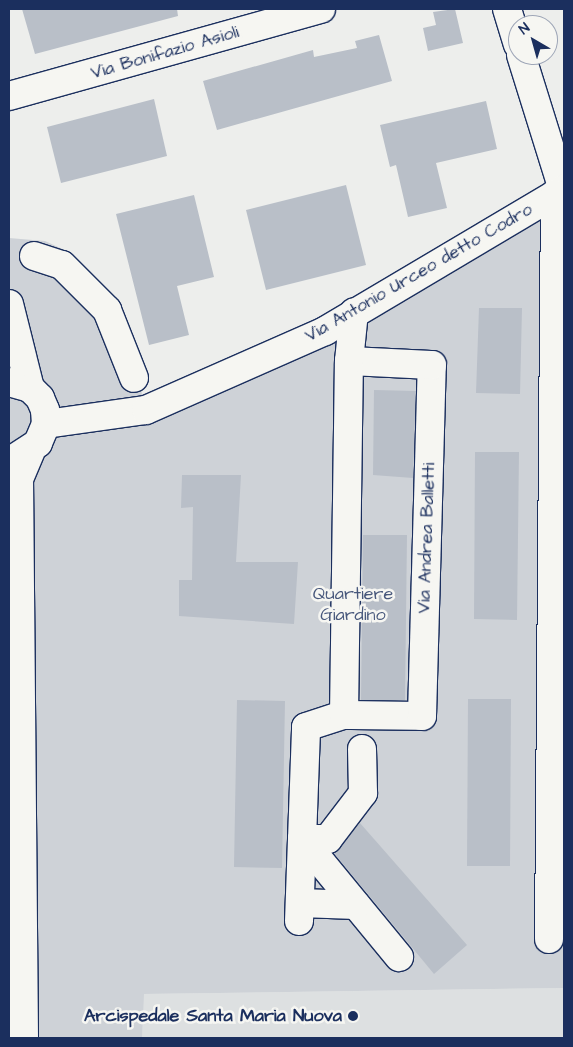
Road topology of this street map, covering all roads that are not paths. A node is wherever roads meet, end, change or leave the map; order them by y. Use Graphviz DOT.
graph roads {
  1 [pos="321,9"];
  2 [pos="525,65"];
  3 [pos="9,96"];
  4 [pos="561,191"];
  5 [pos="34,256"];
  6 [pos="9,304"];
  7 [pos="354,312"];
  8 [pos="349,361"];
  9 [pos="561,361"];
  10 [pos="134,378"];
  11 [pos="19,385"];
  12 [pos="46,424"];
  13 [pos="20,455"];
  14 [pos="558,520"];
  15 [pos="344,715"];
  16 [pos="362,749"];
  17 [pos="302,839"];
  18 [pos="557,879"];
  19 [pos="356,905"];
  20 [pos="549,939"];
  21 [pos="399,957"];
  22 [pos="24,1038"];
  1 -- 3 [label="street, Via Bonifazio Asioli"];
  2 -- 4 [label="street"];
  4 -- 7 [label="street, Via Antonio Urceo detto Codro"];
  4 -- 9 [label="street"];
  5 -- 10 [label="street"];
  6 -- 11 [label="street"];
  7 -- 8 [label="street"];
  7 -- 12 [label="street, Via Antonio Urceo detto Codro"];
  8 -- 15 [label="street"];
  8 -- 15 [label="street, Via Andrea Balletti"];
  9 -- 14 [label="street"];
  11 -- 12 [label="street"];
  12 -- 13 [label="street"];
  13 -- 22 [label="street"];
  14 -- 18 [label="street"];
  15 -- 17 [label="street, Via Andrea Balletti"];
  16 -- 17 [label="street"];
  17 -- 19 [label="street"];
  17 -- 19 [label="street, Via Andrea Balletti"];
  18 -- 20 [label="street"];
  19 -- 21 [label="street"];
}
